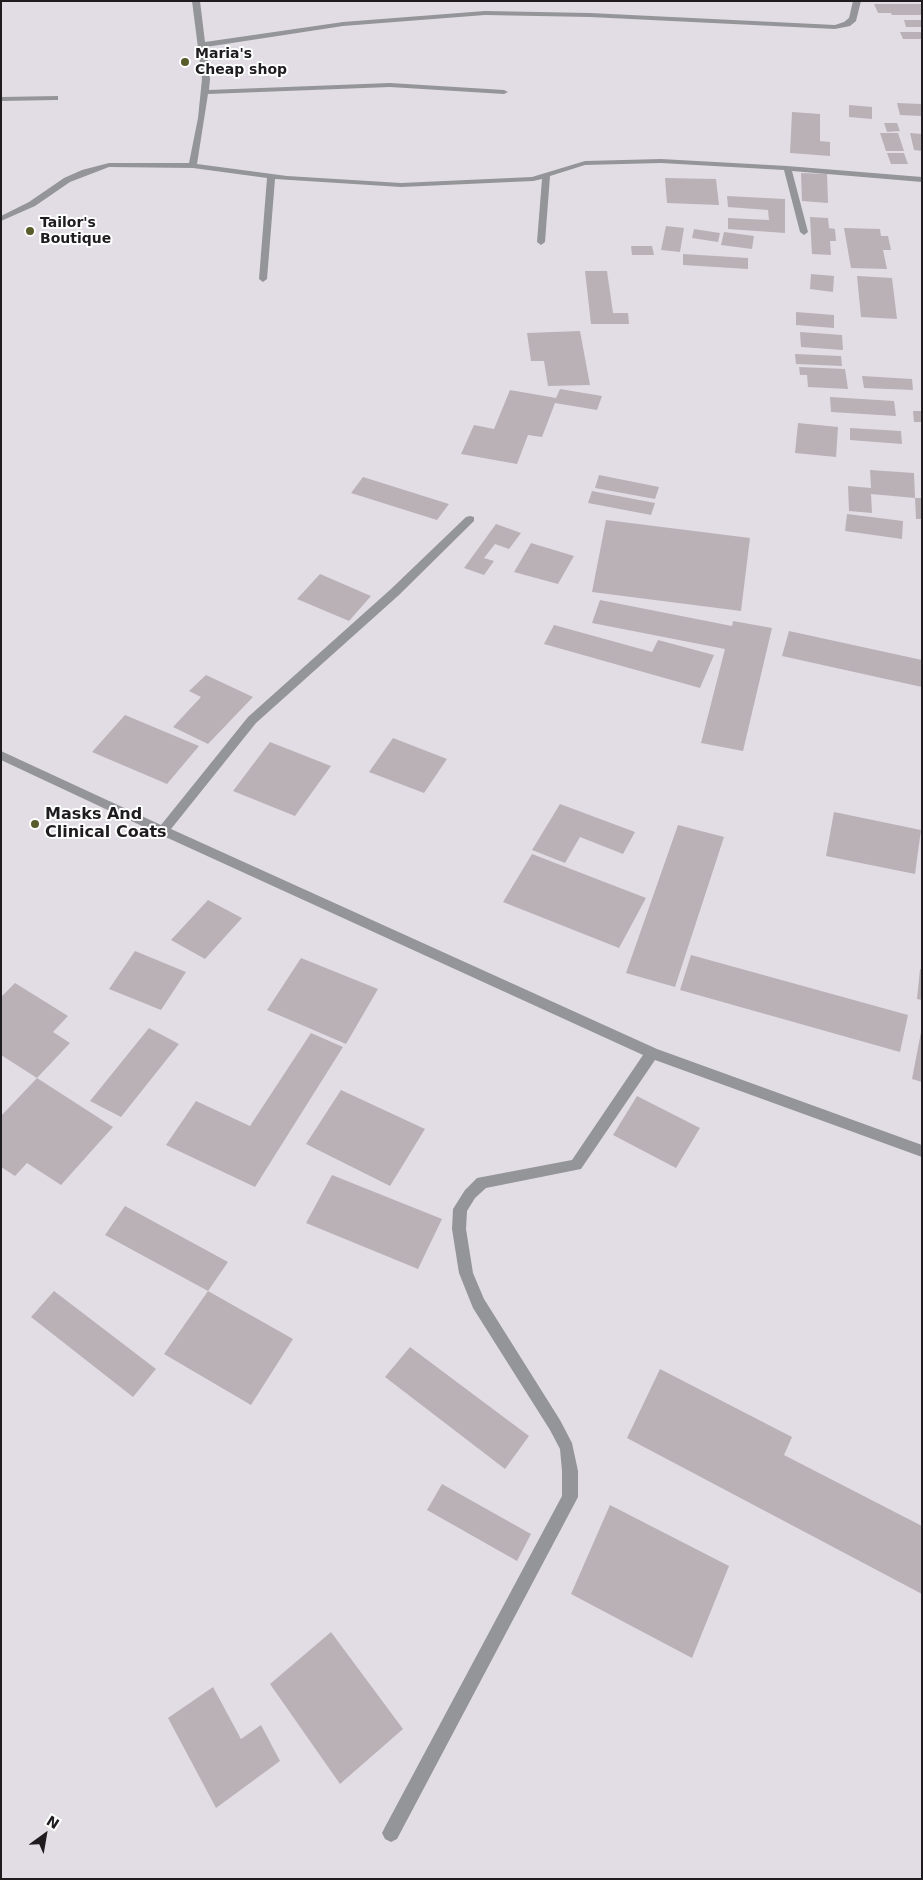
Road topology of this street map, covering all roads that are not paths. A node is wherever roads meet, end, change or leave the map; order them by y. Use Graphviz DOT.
graph roads {
  1 [pos="196,1"];
  2 [pos="856,1"];
  3 [pos="203,45"];
  4 [pos="206,92"];
  5 [pos="504,92"];
  6 [pos="55,98"];
  7 [pos="1,99"];
  8 [pos="193,166"];
  9 [pos="787,168"];
  10 [pos="271,176"];
  11 [pos="546,176"];
  12 [pos="922,180"];
  13 [pos="1,219"];
  14 [pos="804,232"];
  15 [pos="541,242"];
  16 [pos="262,279"];
  17 [pos="470,519"];
  18 [pos="1,755"];
  19 [pos="163,831"];
  20 [pos="652,1053"];
  21 [pos="922,1151"];
  22 [pos="391,1833"];
  1 -- 3 [label="street"];
  2 -- 3 [label="street"];
  3 -- 4 [label="street"];
  4 -- 5 [label="street"];
  4 -- 8 [label="street"];
  6 -- 7 [label="street"];
  8 -- 10 [label="street"];
  8 -- 13 [label="street"];
  9 -- 11 [label="street"];
  9 -- 12 [label="street"];
  9 -- 14 [label="street"];
  10 -- 11 [label="street"];
  10 -- 16 [label="street"];
  11 -- 15 [label="street"];
  17 -- 19 [label="street"];
  18 -- 19 [label="street"];
  19 -- 20 [label="street"];
  20 -- 21 [label="street"];
  20 -- 22 [label="street"];
}
